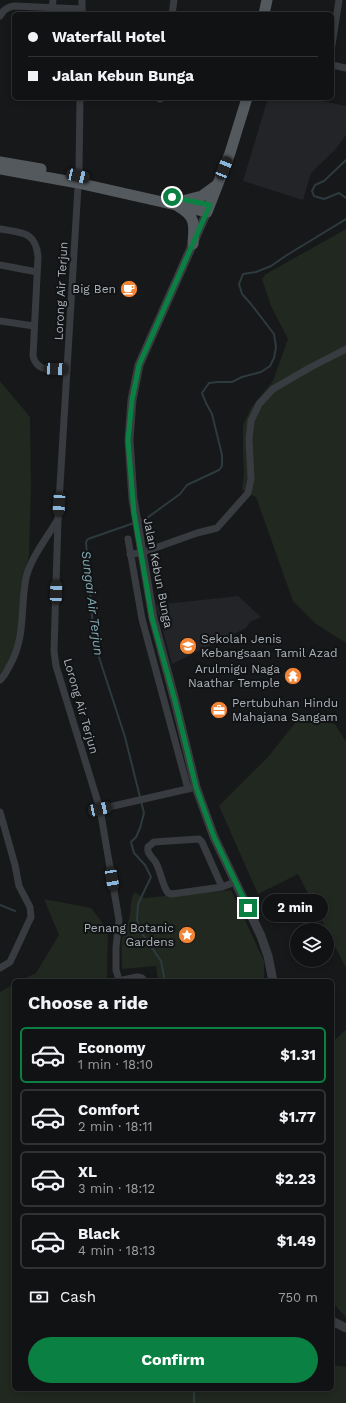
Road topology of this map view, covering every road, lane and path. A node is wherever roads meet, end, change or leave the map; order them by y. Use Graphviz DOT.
graph roads {
  1 [pos="53,0"];
  2 [pos="82,0"];
  3 [pos="174,0"];
  4 [pos="267,0"];
  5 [pos="339,0"];
  6 [pos="52,8"];
  7 [pos="82,12"];
  8 [pos="172,12"];
  9 [pos="264,12"];
  10 [pos="0,16"];
  11 [pos="334,32"];
  12 [pos="334,65"];
  13 [pos="346,68"];
  14 [pos="80,100"];
  15 [pos="246,100"];
  16 [pos="0,162"];
  17 [pos="0,170"];
  18 [pos="78,179"];
  19 [pos="219,183"];
  20 [pos="186,200"];
  21 [pos="173,204"];
  22 [pos="208,208"];
  23 [pos="0,229"];
  24 [pos="193,244"];
  25 [pos="0,265"];
  26 [pos="37,272"];
  27 [pos="0,321"];
  28 [pos="34,326"];
  29 [pos="346,349"];
  30 [pos="67,370"];
  31 [pos="58,519"];
  32 [pos="128,539"];
  33 [pos="141,553"];
  34 [pos="130,554"];
  35 [pos="0,680"];
  36 [pos="192,788"];
  37 [pos="100,809"];
  38 [pos="0,812"];
  39 [pos="235,882"];
  40 [pos="222,887"];
  41 [pos="0,968"];
  42 [pos="118,979"];
  43 [pos="126,979"];
  44 [pos="143,979"];
  45 [pos="273,979"];
  46 [pos="334,1322"];
  47 [pos="346,1328"];
  1 -- 6 [label="street"];
  2 -- 7 [label="street"];
  3 -- 8 [label="street"];
  4 -- 9 [label="main road"];
  5 -- 11 [label="street"];
  6 -- 7 [label="street"];
  6 -- 10 [label="street"];
  12 -- 13 [label="street"];
  14 -- 18 [label="street, Lorong Air Terjun"];
  15 -- 19 [label="main road"];
  16 -- 18 [label="main road"];
  17 -- 18 [label="main road"];
  18 -- 20 [label="main road"];
  18 -- 21 [label="main road"];
  18 -- 30 [label="street, Lorong Air Terjun"];
  19 -- 20 [label="main road"];
  19 -- 22 [label="main road"];
  20 -- 22 [label="main road"];
  21 -- 22 [label="main road"];
  21 -- 24 [label="main road"];
  22 -- 24 [label="street, Jalan Kebun Bunga"];
  23 -- 26 [label="street"];
  24 -- 33 [label="street, Jalan Kebun Bunga"];
  25 -- 26 [label="street"];
  26 -- 28 [label="street"];
  27 -- 28 [label="street"];
  28 -- 30 [label="street"];
  29 -- 33 [label="street"];
  30 -- 31 [label="street, Lorong Air Terjun"];
  31 -- 35 [label="street"];
  31 -- 37 [label="street, Lorong Air Terjun"];
  32 -- 34 [label="street"];
  33 -- 34 [label="street"];
  33 -- 36 [label="street, Jalan Kebun Bunga"];
  34 -- 36 [label="street"];
  36 -- 37 [label="street"];
  36 -- 39 [label="street, Jalan Kebun Bunga"];
  37 -- 42 [label="street, Lorong Air Terjun"];
  38 -- 41 [label="street"];
  39 -- 40 [label="street"];
  39 -- 45 [label="street, Jalan Kebun Bunga"];
  40 -- 40 [label="street"];
  43 -- 44 [label="street"];
  46 -- 47 [label="street"];
}
